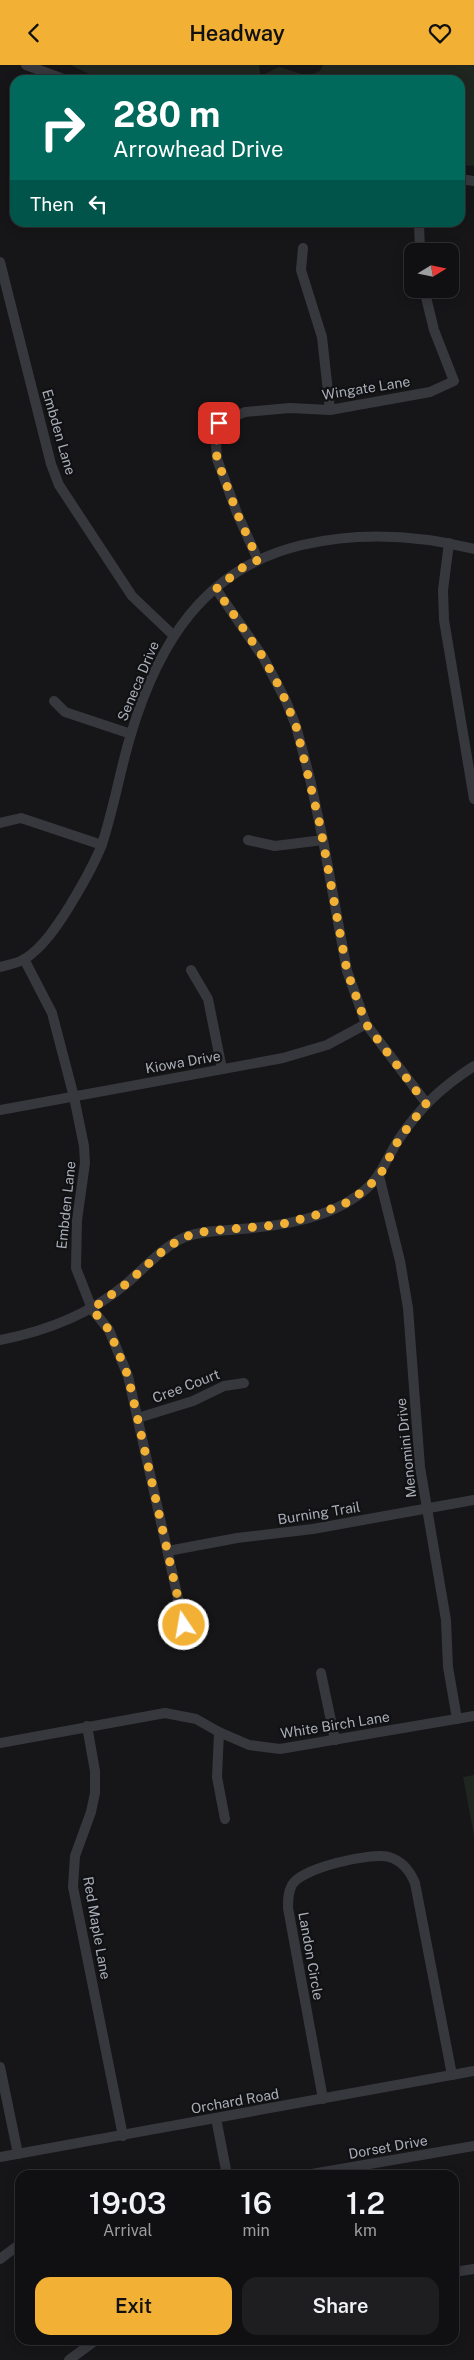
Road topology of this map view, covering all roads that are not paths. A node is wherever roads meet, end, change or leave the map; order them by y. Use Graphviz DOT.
graph roads {
  1 [pos="26,65"];
  2 [pos="53,75"];
  3 [pos="419,227"];
  4 [pos="420,243"];
  5 [pos="303,248"];
  6 [pos="0,262"];
  7 [pos="426,298"];
  8 [pos="330,410"];
  9 [pos="449,543"];
  10 [pos="474,549"];
  11 [pos="258,560"];
  12 [pos="216,589"];
  13 [pos="173,635"];
  14 [pos="54,701"];
  15 [pos="131,734"];
  16 [pos="474,799"];
  17 [pos="0,823"];
  18 [pos="248,840"];
  19 [pos="323,840"];
  20 [pos="102,845"];
  21 [pos="24,959"];
  22 [pos="0,967"];
  23 [pos="191,970"];
  24 [pos="366,1024"];
  25 [pos="474,1066"];
  26 [pos="222,1069"];
  27 [pos="74,1097"];
  28 [pos="426,1104"];
  29 [pos="0,1111"];
  30 [pos="379,1177"];
  31 [pos="92,1309"];
  32 [pos="0,1340"];
  33 [pos="244,1383"];
  34 [pos="138,1418"];
  35 [pos="474,1500"];
  36 [pos="426,1509"];
  37 [pos="168,1551"];
  38 [pos="184,1625"];
  39 [pos="321,1673"];
  40 [pos="474,1715"];
  41 [pos="457,1719"];
  42 [pos="87,1726"];
  43 [pos="219,1732"];
  44 [pos="335,1740"];
  45 [pos="0,1743"];
  46 [pos="225,1819"];
  47 [pos="0,2067"];
  48 [pos="474,2071"];
  49 [pos="452,2075"];
  50 [pos="323,2099"];
  51 [pos="216,2118"];
  52 [pos="123,2136"];
  53 [pos="474,2146"];
  54 [pos="18,2154"];
  55 [pos="0,2157"];
  56 [pos="226,2170"];
  57 [pos="335,2170"];
  58 [pos="15,2248"];
  59 [pos="0,2259"];
  60 [pos="474,2269"];
  61 [pos="459,2271"];
  62 [pos="89,2345"];
  63 [pos="69,2360"];
  1 -- 2 [label="street"];
  3 -- 4 [label="street"];
  5 -- 8 [label="street"];
  6 -- 13 [label="street, Embden Lane"];
  7 -- 8 [label="street, Wingate Lane"];
  8 -- 11 [label="street, Wingate Lane"];
  9 -- 10 [label="street, Seneca Drive"];
  9 -- 11 [label="street, Seneca Drive"];
  9 -- 16 [label="street"];
  11 -- 12 [label="street, Seneca Drive"];
  12 -- 13 [label="street, Seneca Drive"];
  12 -- 19 [label="street"];
  13 -- 15 [label="street, Seneca Drive"];
  14 -- 15 [label="street"];
  15 -- 20 [label="street, Seneca Drive"];
  17 -- 20 [label="street"];
  18 -- 19 [label="street"];
  19 -- 24 [label="street"];
  20 -- 21 [label="street, Seneca Drive"];
  21 -- 22 [label="street, Seneca Drive"];
  21 -- 27 [label="street, Embden Lane"];
  23 -- 26 [label="street"];
  24 -- 26 [label="street, Kiowa Drive"];
  24 -- 28 [label="street"];
  25 -- 28 [label="street"];
  26 -- 27 [label="street, Kiowa Drive"];
  27 -- 29 [label="street, Kiowa Drive"];
  27 -- 31 [label="street, Embden Lane"];
  28 -- 30 [label="street"];
  30 -- 31 [label="street"];
  30 -- 36 [label="street, Menomini Drive"];
  31 -- 32 [label="street"];
  31 -- 34 [label="street, Embden Lane"];
  33 -- 34 [label="street, Cree Court"];
  34 -- 37 [label="street, Embden Lane"];
  35 -- 36 [label="street, Burning Trail"];
  36 -- 37 [label="street, Burning Trail"];
  36 -- 41 [label="street, Menomini Drive"];
  37 -- 38 [label="street, Embden Lane"];
  39 -- 44 [label="street"];
  40 -- 41 [label="street, White Birch Lane"];
  41 -- 44 [label="street, White Birch Lane"];
  42 -- 43 [label="street, White Birch Lane"];
  42 -- 45 [label="street, White Birch Lane"];
  42 -- 52 [label="street, Red Maple Lane"];
  43 -- 44 [label="street, White Birch Lane"];
  43 -- 46 [label="street"];
  47 -- 54 [label="street"];
  48 -- 49 [label="street, Orchard Road"];
  49 -- 50 [label="street, Orchard Road"];
  49 -- 50 [label="street, Landon Circle"];
  50 -- 51 [label="street, Orchard Road"];
  51 -- 52 [label="street, Orchard Road"];
  51 -- 56 [label="street"];
  52 -- 54 [label="street, Orchard Road"];
  53 -- 57 [label="street, Dorset Drive"];
  54 -- 55 [label="street, Orchard Road"];
  58 -- 59 [label="street"];
  60 -- 61 [label="street"];
  62 -- 63 [label="street"];
}
